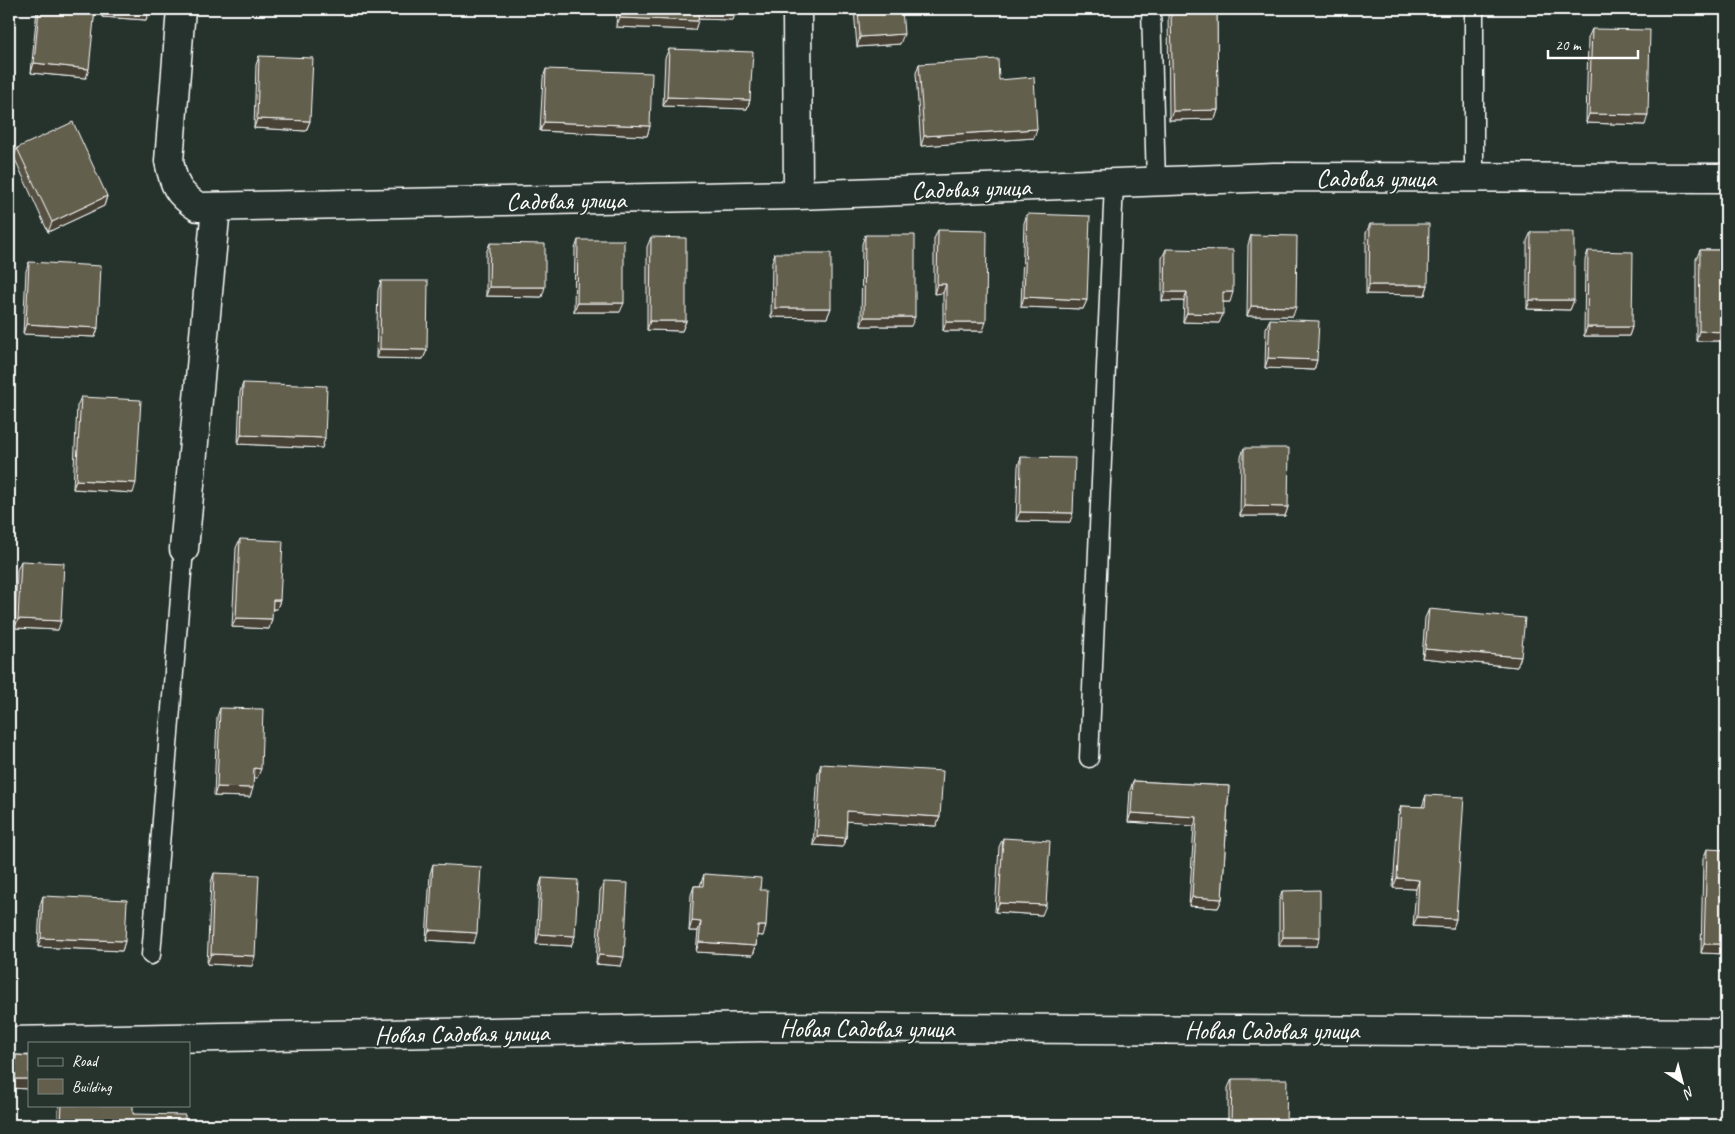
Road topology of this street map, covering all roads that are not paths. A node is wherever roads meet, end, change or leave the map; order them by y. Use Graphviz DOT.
graph roads {
  1 [pos="181,9"];
  2 [pos="797,9"];
  3 [pos="1151,9"];
  4 [pos="1474,9"];
  5 [pos="1474,178"];
  6 [pos="1726,178"];
  7 [pos="1156,182"];
  8 [pos="1114,183"];
  9 [pos="798,195"];
  10 [pos="216,207"];
  11 [pos="184,549"];
  12 [pos="1089,758"];
  13 [pos="151,955"];
  14 [pos="1726,1033"];
  15 [pos="9,1041"];
  1 -- 10 [label="street, Садовая улица"];
  2 -- 9 [label="street"];
  3 -- 7 [label="lane"];
  4 -- 5 [label="lane"];
  5 -- 6 [label="street, Садовая улица"];
  5 -- 7 [label="street, Садовая улица"];
  7 -- 8 [label="street, Садовая улица"];
  8 -- 9 [label="street, Садовая улица"];
  8 -- 12 [label="lane"];
  9 -- 10 [label="street, Садовая улица"];
  10 -- 11 [label="street"];
  11 -- 13 [label="lane"];
  14 -- 15 [label="street, Новая Садовая улица"];
}
